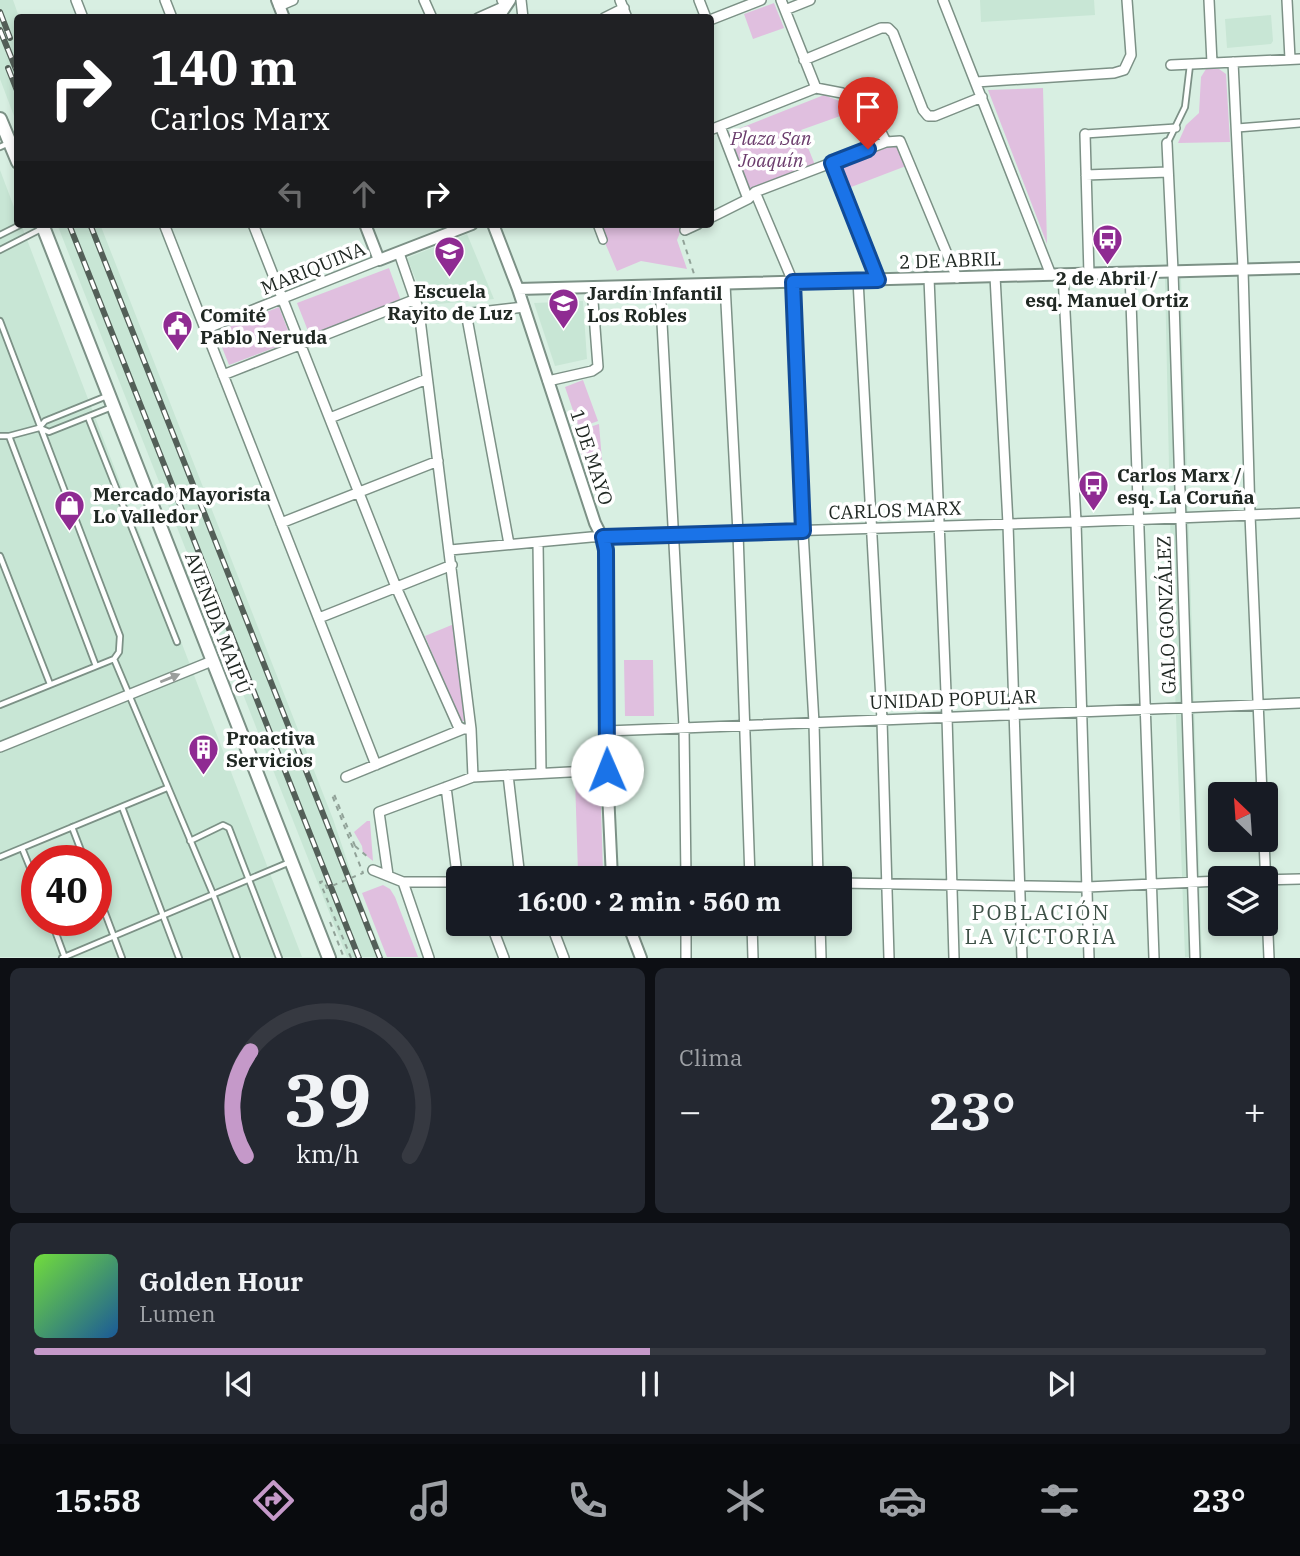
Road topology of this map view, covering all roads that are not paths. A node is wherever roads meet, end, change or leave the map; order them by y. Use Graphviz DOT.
graph roads {
  1 [pos="293,0"];
  2 [pos="761,0"];
  3 [pos="781,0"];
  4 [pos="810,0"];
  5 [pos="943,0"];
  6 [pos="1127,0"];
  7 [pos="1209,0"];
  8 [pos="1287,0"];
  9 [pos="506,2"];
  10 [pos="797,2"];
  11 [pos="278,3"];
  12 [pos="785,10"];
  13 [pos="485,14"];
  14 [pos="714,17"];
  15 [pos="1290,59"];
  16 [pos="1300,59"];
  17 [pos="804,60"];
  18 [pos="1233,62"];
  19 [pos="1212,63"];
  20 [pos="1190,64"];
  21 [pos="1171,65"];
  22 [pos="976,82"];
  23 [pos="816,88"];
  24 [pos="982,97"];
  25 [pos="0,119"];
  26 [pos="1300,123"];
  27 [pos="715,128"];
  28 [pos="1176,128"];
  29 [pos="1237,128"];
  30 [pos="1085,134"];
  31 [pos="886,142"];
  32 [pos="1167,143"];
  33 [pos="5,145"];
  34 [pos="832,163"];
  35 [pos="1168,172"];
  36 [pos="1086,175"];
  37 [pos="751,196"];
  38 [pos="714,216"];
  39 [pos="38,228"];
  40 [pos="43,228"];
  41 [pos="166,228"];
  42 [pos="255,228"];
  43 [pos="367,228"];
  44 [pos="462,228"];
  45 [pos="495,228"];
  46 [pos="598,228"];
  47 [pos="689,228"];
  48 [pos="685,230"];
  49 [pos="603,240"];
  50 [pos="0,250"];
  51 [pos="399,253"];
  52 [pos="379,260"];
  53 [pos="1300,268"];
  54 [pos="1243,269"];
  55 [pos="1173,271"];
  56 [pos="1130,273"];
  57 [pos="1089,274"];
  58 [pos="1057,275"];
  59 [pos="995,276"];
  60 [pos="929,278"];
  61 [pos="957,278"];
  62 [pos="858,280"];
  63 [pos="878,280"];
  64 [pos="793,282"];
  65 [pos="725,284"];
  66 [pos="660,286"];
  67 [pos="592,288"];
  68 [pos="518,289"];
  69 [pos="283,299"];
  70 [pos="416,299"];
  71 [pos="524,307"];
  72 [pos="0,321"];
  73 [pos="205,329"];
  74 [pos="2,331"];
  75 [pos="300,344"];
  76 [pos="223,374"];
  77 [pos="427,379"];
  78 [pos="548,381"];
  79 [pos="110,401"];
  80 [pos="88,417"];
  81 [pos="330,418"];
  82 [pos="39,428"];
  83 [pos="0,436"];
  84 [pos="9,436"];
  85 [pos="438,461"];
  86 [pos="359,492"];
  87 [pos="1300,513"];
  88 [pos="1250,515"];
  89 [pos="1181,518"];
  90 [pos="1139,519"];
  91 [pos="1076,522"];
  92 [pos="281,523"];
  93 [pos="1008,524"];
  94 [pos="939,526"];
  95 [pos="872,528"];
  96 [pos="803,531"];
  97 [pos="738,533"];
  98 [pos="675,535"];
  99 [pos="603,537"];
  100 [pos="538,542"];
  101 [pos="509,544"];
  102 [pos="450,550"];
  103 [pos="0,556"];
  104 [pos="452,565"];
  105 [pos="396,587"];
  106 [pos="318,618"];
  107 [pos="177,642"];
  108 [pos="114,659"];
  109 [pos="212,661"];
  110 [pos="96,666"];
  111 [pos="50,684"];
  112 [pos="129,695"];
  113 [pos="1300,703"];
  114 [pos="0,704"];
  115 [pos="1258,705"];
  116 [pos="1187,708"];
  117 [pos="1146,709"];
  118 [pos="1081,712"];
  119 [pos="1014,715"];
  120 [pos="947,717"];
  121 [pos="882,720"];
  122 [pos="814,723"];
  123 [pos="745,725"];
  124 [pos="684,728"];
  125 [pos="467,729"];
  126 [pos="607,731"];
  127 [pos="0,747"];
  128 [pos="376,765"];
  129 [pos="607,770"];
  130 [pos="541,772"];
  131 [pos="508,775"];
  132 [pos="346,777"];
  133 [pos="473,777"];
  134 [pos="1261,782"];
  135 [pos="167,788"];
  136 [pos="446,788"];
  137 [pos="122,807"];
  138 [pos="72,827"];
  139 [pos="190,841"];
  140 [pos="29,845"];
  141 [pos="79,845"];
  142 [pos="21,848"];
  143 [pos="0,857"];
  144 [pos="291,861"];
  145 [pos="456,866"];
  146 [pos="519,866"];
  147 [pos="610,866"];
  148 [pos="686,866"];
  149 [pos="750,866"];
  150 [pos="818,866"];
  151 [pos="373,870"];
  152 [pos="388,875"];
  153 [pos="248,879"];
  154 [pos="1300,879"];
  155 [pos="1278,880"];
  156 [pos="1208,881"];
  157 [pos="403,882"];
  158 [pos="446,882"];
  159 [pos="1192,882"];
  160 [pos="852,883"];
  161 [pos="887,884"];
  162 [pos="1152,884"];
  163 [pos="952,885"];
  164 [pos="1019,887"];
  165 [pos="1087,887"];
  166 [pos="213,894"];
  167 [pos="163,915"];
  168 [pos="112,931"];
  169 [pos="57,936"];
  170 [pos="114,936"];
  171 [pos="496,936"];
  172 [pos="556,936"];
  173 [pos="633,936"];
  174 [pos="686,936"];
  175 [pos="752,936"];
  176 [pos="820,936"];
  177 [pos="1268,936"];
  178 [pos="64,957"];
  179 [pos="122,957"];
  180 [pos="179,957"];
  181 [pos="237,957"];
  182 [pos="279,957"];
  183 [pos="329,957"];
  184 [pos="429,957"];
  185 [pos="504,957"];
  186 [pos="564,957"];
  187 [pos="641,957"];
  188 [pos="686,957"];
  189 [pos="753,957"];
  190 [pos="821,957"];
  191 [pos="889,957"];
  192 [pos="954,957"];
  193 [pos="1022,957"];
  194 [pos="1089,957"];
  195 [pos="1154,957"];
  196 [pos="1195,957"];
  197 [pos="1269,957"];
  1 -- 11 [label="street"];
  2 -- 14 [label="street"];
  3 -- 12 [label="street"];
  4 -- 10 [label="street"];
  5 -- 22 [label="street"];
  6 -- 22 [label="street"];
  7 -- 19 [label="street"];
  8 -- 15 [label="street"];
  9 -- 13 [label="street"];
  10 -- 12 [label="street"];
  12 -- 17 [label="street"];
  15 -- 16 [label="street"];
  15 -- 18 [label="street"];
  17 -- 23 [label="street"];
  17 -- 24 [label="street"];
  18 -- 19 [label="street"];
  18 -- 29 [label="street"];
  19 -- 20 [label="street"];
  20 -- 21 [label="street"];
  20 -- 28 [label="lane"];
  22 -- 24 [label="street"];
  23 -- 27 [label="street"];
  23 -- 31 [label="street"];
  24 -- 58 [label="street"];
  25 -- 33 [label="main road"];
  26 -- 29 [label="street"];
  27 -- 37 [label="street"];
  28 -- 30 [label="street"];
  28 -- 32 [label="lane"];
  29 -- 54 [label="street"];
  30 -- 36 [label="street"];
  31 -- 34 [label="street"];
  31 -- 61 [label="street"];
  32 -- 35 [label="street, GALO GONZÁLEZ"];
  34 -- 37 [label="street"];
  34 -- 63 [label="street"];
  35 -- 36 [label="street"];
  35 -- 55 [label="street, GALO GONZÁLEZ"];
  36 -- 57 [label="street"];
  37 -- 38 [label="street"];
  37 -- 64 [label="street"];
  39 -- 50 [label="lane"];
  40 -- 79 [label="main road, AVENIDA MAIPÚ"];
  41 -- 73 [label="street"];
  42 -- 69 [label="street"];
  43 -- 52 [label="street"];
  44 -- 51 [label="street, MARIQUINA"];
  45 -- 68 [label="street, 1 DE MAYO"];
  46 -- 49 [label="street"];
  47 -- 48 [label="street"];
  51 -- 52 [label="street, MARIQUINA"];
  51 -- 70 [label="street"];
  52 -- 69 [label="street, MARIQUINA"];
  53 -- 54 [label="street, 2 DE ABRIL"];
  54 -- 55 [label="street, 2 DE ABRIL"];
  54 -- 88 [label="street"];
  55 -- 56 [label="street, 2 DE ABRIL"];
  55 -- 89 [label="street, GALO GONZÁLEZ"];
  56 -- 57 [label="street, 2 DE ABRIL"];
  56 -- 90 [label="street"];
  57 -- 58 [label="street, 2 DE ABRIL"];
  58 -- 59 [label="street, 2 DE ABRIL"];
  58 -- 91 [label="street"];
  59 -- 61 [label="street, 2 DE ABRIL"];
  59 -- 93 [label="street"];
  60 -- 61 [label="street, 2 DE ABRIL"];
  60 -- 63 [label="street, 2 DE ABRIL"];
  60 -- 94 [label="street"];
  62 -- 63 [label="street, 2 DE ABRIL"];
  62 -- 64 [label="street, 2 DE ABRIL"];
  62 -- 95 [label="street"];
  64 -- 65 [label="street, 2 DE ABRIL"];
  64 -- 96 [label="street"];
  65 -- 66 [label="street, 2 DE ABRIL"];
  65 -- 97 [label="street"];
  66 -- 67 [label="street, 2 DE ABRIL"];
  66 -- 98 [label="street"];
  67 -- 68 [label="street, 2 DE ABRIL"];
  67 -- 78 [label="street"];
  68 -- 71 [label="street, 1 DE MAYO"];
  69 -- 73 [label="street, MARIQUINA"];
  69 -- 75 [label="street"];
  70 -- 75 [label="street"];
  70 -- 77 [label="street"];
  71 -- 78 [label="street, 1 DE MAYO"];
  71 -- 101 [label="street"];
  72 -- 74 [label="lane"];
  73 -- 76 [label="street"];
  74 -- 82 [label="lane"];
  75 -- 76 [label="street"];
  75 -- 81 [label="street"];
  76 -- 92 [label="street"];
  77 -- 81 [label="street"];
  77 -- 85 [label="street"];
  78 -- 99 [label="street, 1 DE MAYO"];
  79 -- 80 [label="lane"];
  79 -- 82 [label="lane"];
  79 -- 109 [label="main road, AVENIDA MAIPÚ"];
  80 -- 82 [label="lane"];
  80 -- 107 [label="lane"];
  81 -- 86 [label="street"];
  82 -- 84 [label="lane"];
  82 -- 108 [label="lane"];
  83 -- 84 [label="lane"];
  84 -- 110 [label="lane"];
  85 -- 86 [label="street"];
  85 -- 102 [label="street"];
  86 -- 92 [label="street"];
  86 -- 105 [label="street"];
  87 -- 88 [label="street, CARLOS MARX"];
  88 -- 89 [label="street, CARLOS MARX"];
  88 -- 115 [label="street"];
  89 -- 90 [label="street, CARLOS MARX"];
  89 -- 116 [label="street, GALO GONZÁLEZ"];
  90 -- 91 [label="street, CARLOS MARX"];
  90 -- 117 [label="street"];
  91 -- 93 [label="street, CARLOS MARX"];
  91 -- 118 [label="street"];
  92 -- 106 [label="street"];
  93 -- 94 [label="street, CARLOS MARX"];
  93 -- 119 [label="street"];
  94 -- 95 [label="street, CARLOS MARX"];
  94 -- 120 [label="street"];
  95 -- 96 [label="street, CARLOS MARX"];
  95 -- 121 [label="street"];
  96 -- 97 [label="street, CARLOS MARX"];
  96 -- 122 [label="street"];
  97 -- 98 [label="street, CARLOS MARX"];
  97 -- 123 [label="street"];
  98 -- 99 [label="street, CARLOS MARX"];
  98 -- 124 [label="street"];
  99 -- 100 [label="street, CARLOS MARX"];
  99 -- 126 [label="street, 1 DE MAYO"];
  100 -- 101 [label="street, CARLOS MARX"];
  100 -- 130 [label="street"];
  101 -- 102 [label="street, CARLOS MARX"];
  102 -- 104 [label="street"];
  103 -- 111 [label="lane"];
  104 -- 105 [label="street"];
  104 -- 125 [label="street"];
  105 -- 106 [label="street"];
  105 -- 125 [label="street"];
  106 -- 128 [label="street"];
  108 -- 110 [label="lane"];
  108 -- 112 [label="lane"];
  112 -- 109 [label="street, one-way"];
  109 -- 144 [label="main road, AVENIDA MAIPÚ"];
  110 -- 111 [label="lane"];
  111 -- 114 [label="lane"];
  112 -- 127 [label="street"];
  112 -- 135 [label="lane"];
  113 -- 115 [label="street, UNIDAD POPULAR"];
  115 -- 116 [label="street, UNIDAD POPULAR"];
  115 -- 134 [label="street"];
  116 -- 117 [label="street, UNIDAD POPULAR"];
  116 -- 159 [label="street, GALO GONZÁLEZ"];
  117 -- 118 [label="street, UNIDAD POPULAR"];
  117 -- 162 [label="street"];
  118 -- 119 [label="street, UNIDAD POPULAR"];
  118 -- 165 [label="street"];
  119 -- 120 [label="street, UNIDAD POPULAR"];
  119 -- 164 [label="street"];
  120 -- 121 [label="street, UNIDAD POPULAR"];
  120 -- 163 [label="street"];
  121 -- 122 [label="street, UNIDAD POPULAR"];
  121 -- 161 [label="street"];
  122 -- 123 [label="street, UNIDAD POPULAR"];
  122 -- 150 [label="street"];
  123 -- 124 [label="street, UNIDAD POPULAR"];
  123 -- 149 [label="street"];
  124 -- 126 [label="street, UNIDAD POPULAR"];
  124 -- 148 [label="street"];
  125 -- 128 [label="street"];
  125 -- 133 [label="street"];
  126 -- 129 [label="street, 1 DE MAYO"];
  128 -- 132 [label="street"];
  129 -- 130 [label="street"];
  129 -- 147 [label="street, 1 DE MAYO"];
  130 -- 131 [label="street"];
  131 -- 133 [label="street"];
  131 -- 146 [label="street"];
  133 -- 136 [label="street"];
  135 -- 137 [label="lane"];
  135 -- 139 [label="lane"];
  136 -- 145 [label="street"];
  136 -- 152 [label="street"];
  137 -- 138 [label="lane"];
  137 -- 167 [label="lane"];
  138 -- 140 [label="lane"];
  138 -- 141 [label="lane"];
  139 -- 153 [label="lane"];
  139 -- 166 [label="lane"];
  142 -- 143 [label="lane"];
  144 -- 153 [label="lane"];
  144 -- 183 [label="main road, AVENIDA MAIPÚ"];
  151 -- 152 [label="street"];
  152 -- 157 [label="street"];
  153 -- 166 [label="lane"];
  153 -- 182 [label="lane"];
  154 -- 155 [label="street"];
  156 -- 159 [label="street"];
  157 -- 158 [label="street"];
  157 -- 184 [label="street"];
  159 -- 162 [label="street"];
  159 -- 196 [label="street, GALO GONZÁLEZ"];
  160 -- 161 [label="street"];
  161 -- 163 [label="street"];
  161 -- 191 [label="street"];
  162 -- 165 [label="street"];
  162 -- 195 [label="street"];
  163 -- 164 [label="street"];
  163 -- 192 [label="street"];
  164 -- 165 [label="street"];
  164 -- 193 [label="street"];
  165 -- 194 [label="street"];
  166 -- 167 [label="lane"];
  166 -- 181 [label="lane"];
  167 -- 170 [label="lane"];
  167 -- 180 [label="lane"];
  168 -- 170 [label="lane"];
  169 -- 178 [label="lane"];
  170 -- 178 [label="lane"];
  170 -- 179 [label="lane"];
  171 -- 185 [label="street"];
  172 -- 186 [label="street"];
  173 -- 187 [label="street"];
  174 -- 188 [label="street"];
  175 -- 189 [label="street"];
  176 -- 190 [label="street"];
  177 -- 197 [label="street"];
}
